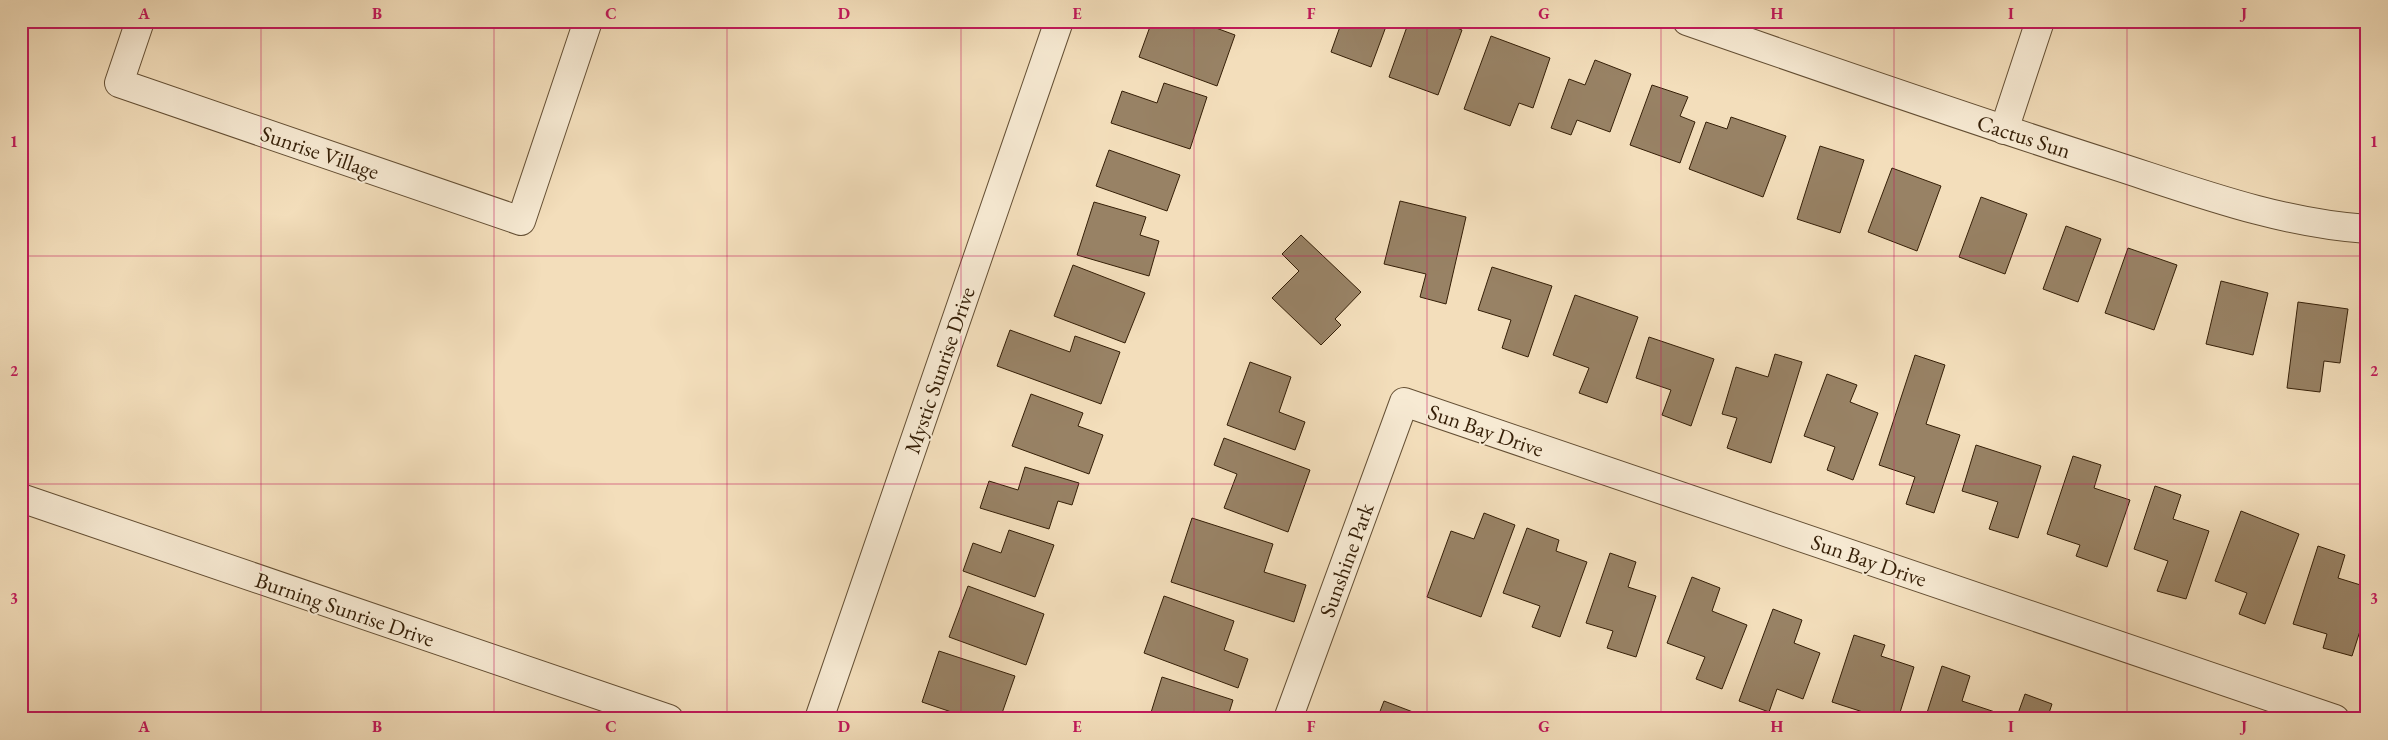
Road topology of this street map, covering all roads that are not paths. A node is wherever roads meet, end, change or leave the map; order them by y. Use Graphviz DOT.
graph roads {
  1 [pos="140,21"];
  2 [pos="588,21"];
  3 [pos="1058,21"];
  4 [pos="1687,21"];
  5 [pos="2040,21"];
  6 [pos="2004,130"];
  7 [pos="2367,229"];
  8 [pos="1404,402"];
  9 [pos="21,498"];
  10 [pos="669,719"];
  11 [pos="819,719"];
  12 [pos="1288,719"];
  13 [pos="2335,719"];
  1 -- 2 [label="street, Sunrise Village"];
  3 -- 11 [label="street, Mystic Sunrise Drive"];
  4 -- 6 [label="street, Cactus Sun"];
  5 -- 6 [label="street"];
  6 -- 7 [label="street, Cactus Sun"];
  8 -- 12 [label="street, Sunshine Park"];
  8 -- 13 [label="street, Sun Bay Drive"];
  9 -- 10 [label="street, Burning Sunrise Drive"];
}
